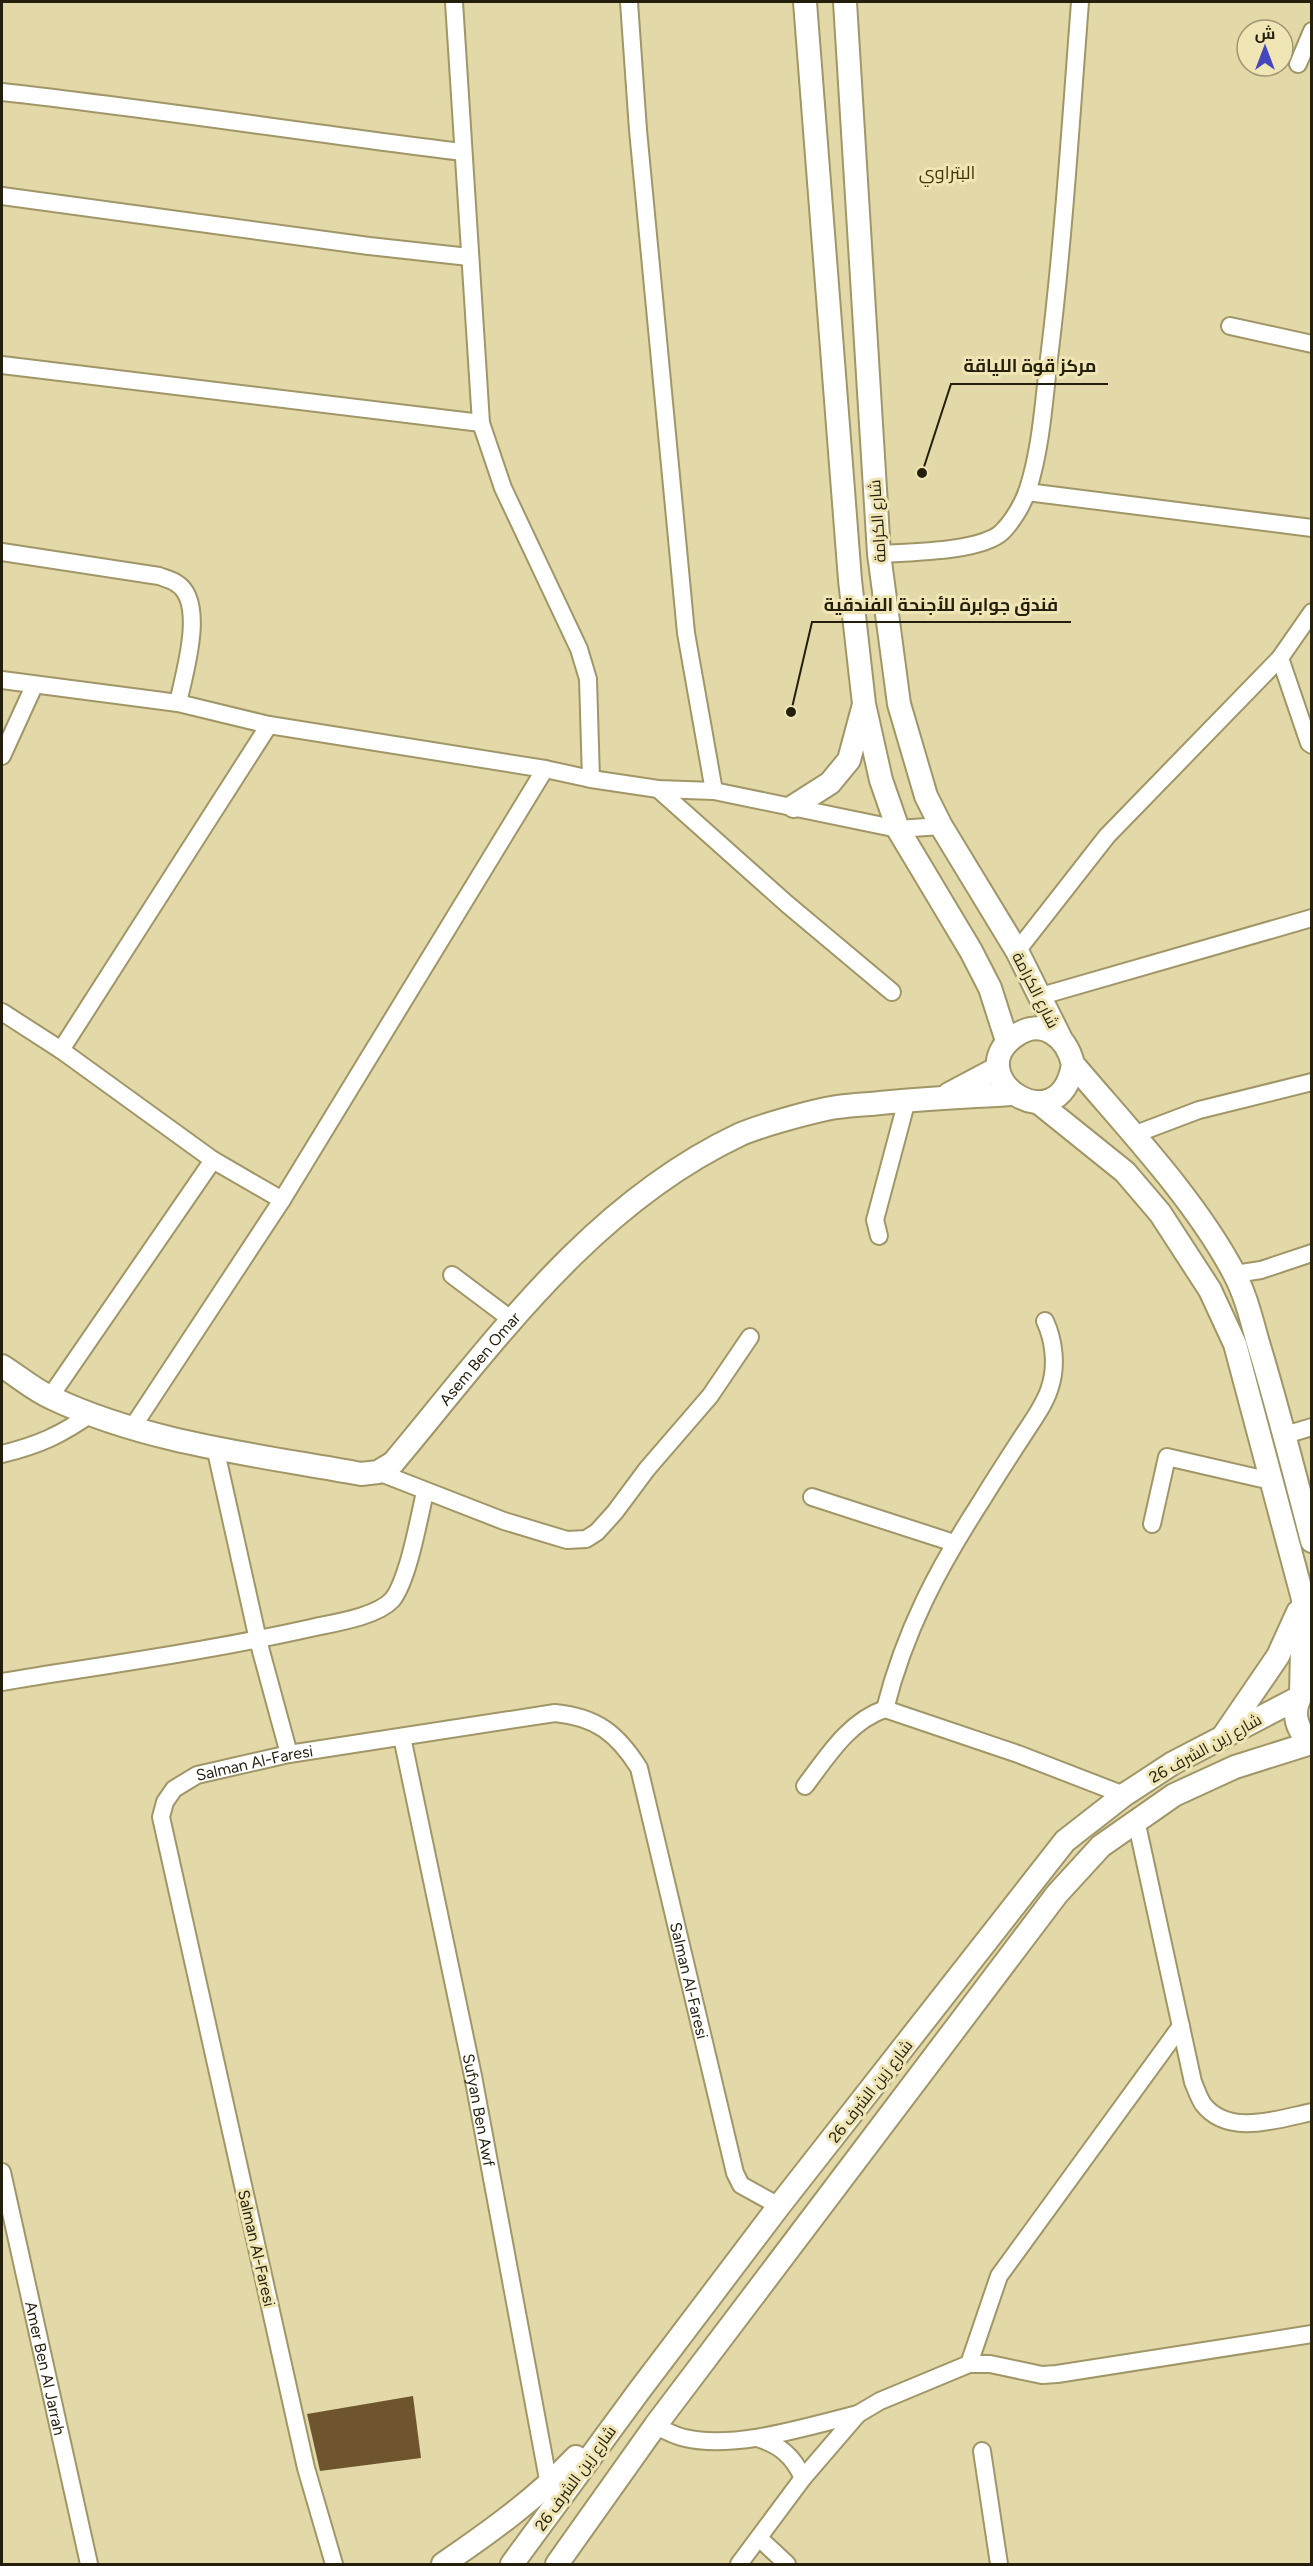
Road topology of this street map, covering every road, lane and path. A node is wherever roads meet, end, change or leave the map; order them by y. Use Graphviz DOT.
graph roads {
  1 [pos="454,2"];
  2 [pos="629,2"];
  3 [pos="805,2"];
  4 [pos="845,2"];
  5 [pos="1080,2"];
  6 [pos="1311,30"];
  7 [pos="1298,64"];
  8 [pos="2,92"];
  9 [pos="462,152"];
  10 [pos="2,196"];
  11 [pos="470,257"];
  12 [pos="1230,326"];
  13 [pos="1311,344"];
  14 [pos="2,365"];
  15 [pos="481,423"];
  16 [pos="1027,492"];
  17 [pos="1311,528"];
  18 [pos="2,552"];
  19 [pos="879,554"];
  20 [pos="1311,612"];
  21 [pos="1280,658"];
  22 [pos="2,680"];
  23 [pos="34,686"];
  24 [pos="178,703"];
  25 [pos="864,704"];
  26 [pos="269,725"];
  27 [pos="1311,746"];
  28 [pos="2,756"];
  29 [pos="545,769"];
  30 [pos="591,779"];
  31 [pos="658,789"];
  32 [pos="714,791"];
  33 [pos="794,806"];
  34 [pos="940,826"];
  35 [pos="898,829"];
  36 [pos="1311,918"];
  37 [pos="1017,951"];
  38 [pos="892,992"];
  39 [pos="1041,996"];
  40 [pos="2,1012"];
  41 [pos="1060,1037"];
  42 [pos="1007,1041"];
  43 [pos="61,1050"];
  44 [pos="1073,1064"];
  45 [pos="998,1068"];
  46 [pos="1311,1082"];
  47 [pos="1011,1094"];
  48 [pos="939,1099"];
  49 [pos="907,1100"];
  50 [pos="1038,1102"];
  51 [pos="1133,1135"];
  52 [pos="213,1160"];
  53 [pos="282,1200"];
  54 [pos="879,1236"];
  55 [pos="1311,1253"];
  56 [pos="1234,1274"];
  57 [pos="452,1275"];
  58 [pos="512,1320"];
  59 [pos="1045,1321"];
  60 [pos="750,1336"];
  61 [pos="2,1366"];
  62 [pos="50,1397"];
  63 [pos="92,1413"];
  64 [pos="1311,1427"];
  65 [pos="132,1428"];
  66 [pos="1285,1435"];
  67 [pos="215,1447"];
  68 [pos="2,1454"];
  69 [pos="378,1472"];
  70 [pos="1271,1481"];
  71 [pos="425,1492"];
  72 [pos="812,1497"];
  73 [pos="1152,1524"];
  74 [pos="1311,1541"];
  75 [pos="954,1543"];
  76 [pos="1303,1599"];
  77 [pos="258,1640"];
  78 [pos="2,1683"];
  79 [pos="1304,1692"];
  80 [pos="885,1709"];
  81 [pos="402,1737"];
  82 [pos="1223,1737"];
  83 [pos="1311,1743"];
  84 [pos="290,1754"];
  85 [pos="805,1786"];
  86 [pos="1124,1796"];
  87 [pos="1136,1820"];
  88 [pos="1181,2026"];
  89 [pos="1311,2112"];
  90 [pos="2,2172"];
  91 [pos="779,2206"];
  92 [pos="1311,2334"];
  93 [pos="969,2364"];
  94 [pos="639,2391"];
  95 [pos="858,2414"];
  96 [pos="655,2426"];
  97 [pos="756,2438"];
  98 [pos="982,2451"];
  99 [pos="803,2478"];
  100 [pos="549,2485"];
  101 [pos="759,2538"];
  102 [pos="89,2565"];
  103 [pos="334,2565"];
  104 [pos="443,2565"];
  105 [pos="512,2565"];
  106 [pos="557,2565"];
  107 [pos="739,2565"];
  108 [pos="788,2565"];
  109 [pos="999,2565"];
  1 -- 9 [label="street"];
  2 -- 32 [label="street"];
  3 -- 25 [label="street, شارع الكرامة"];
  4 -- 19 [label="street, شارع الكرامة"];
  5 -- 16 [label="street"];
  6 -- 7 [label="street"];
  8 -- 9 [label="street"];
  9 -- 11 [label="street"];
  10 -- 11 [label="street"];
  11 -- 15 [label="street"];
  12 -- 13 [label="street"];
  14 -- 15 [label="street"];
  15 -- 30 [label="street"];
  16 -- 17 [label="street"];
  16 -- 19 [label="street"];
  18 -- 24 [label="street"];
  19 -- 34 [label="street, شارع الكرامة"];
  20 -- 21 [label="street"];
  21 -- 27 [label="street"];
  21 -- 37 [label="street"];
  22 -- 23 [label="street"];
  23 -- 24 [label="street"];
  23 -- 28 [label="street"];
  24 -- 26 [label="street"];
  25 -- 33 [label="street"];
  25 -- 35 [label="street, شارع الكرامة"];
  26 -- 29 [label="street"];
  26 -- 43 [label="street"];
  29 -- 30 [label="street"];
  29 -- 53 [label="street"];
  30 -- 31 [label="street"];
  31 -- 32 [label="street"];
  31 -- 38 [label="street"];
  32 -- 33 [label="street"];
  33 -- 35 [label="street"];
  34 -- 35 [label="street"];
  34 -- 37 [label="street, شارع الكرامة"];
  35 -- 42 [label="street, شارع الكرامة"];
  36 -- 39 [label="street"];
  37 -- 39 [label="street, شارع الكرامة"];
  39 -- 41 [label="street, شارع الكرامة"];
  40 -- 43 [label="street"];
  41 -- 42 [label="street"];
  41 -- 44 [label="street"];
  42 -- 45 [label="street"];
  43 -- 52 [label="street"];
  44 -- 50 [label="street"];
  44 -- 51 [label="street"];
  45 -- 47 [label="street"];
  45 -- 48 [label="street"];
  46 -- 51 [label="street"];
  47 -- 48 [label="street, Asem Ben Omar"];
  47 -- 50 [label="street"];
  48 -- 49 [label="street, Asem Ben Omar"];
  49 -- 54 [label="street"];
  49 -- 58 [label="street, Asem Ben Omar"];
  50 -- 70 [label="street"];
  51 -- 56 [label="street"];
  52 -- 53 [label="street"];
  52 -- 62 [label="street"];
  53 -- 65 [label="street"];
  55 -- 56 [label="street"];
  56 -- 66 [label="street"];
  57 -- 58 [label="street"];
  58 -- 69 [label="street, Asem Ben Omar"];
  59 -- 75 [label="street"];
  60 -- 71 [label="street"];
  61 -- 62 [label="street"];
  62 -- 63 [label="street"];
  63 -- 65 [label="street"];
  63 -- 68 [label="street"];
  64 -- 66 [label="street"];
  65 -- 67 [label="street"];
  66 -- 74 [label="street"];
  67 -- 69 [label="street"];
  67 -- 77 [label="street"];
  69 -- 71 [label="street"];
  70 -- 73 [label="street"];
  70 -- 76 [label="street"];
  71 -- 77 [label="street"];
  72 -- 75 [label="street"];
  75 -- 80 [label="street"];
  76 -- 79 [label="street"];
  76 -- 82 [label="street"];
  77 -- 78 [label="street"];
  77 -- 84 [label="street"];
  79 -- 82 [label="street, شارع زين الشرف 26"];
  79 -- 83 [label="street"];
  80 -- 85 [label="street"];
  80 -- 86 [label="street"];
  81 -- 84 [label="street, Salman Al-Faresi"];
  81 -- 91 [label="street, Salman Al-Faresi"];
  81 -- 100 [label="street, Sufyan Ben Awf"];
  82 -- 86 [label="street, شارع زين الشرف 26"];
  83 -- 87 [label="street, شارع زين الشرف 26"];
  84 -- 103 [label="street, Salman Al-Faresi"];
  86 -- 91 [label="street, شارع زين الشرف 26"];
  87 -- 88 [label="street"];
  87 -- 96 [label="street, شارع زين الشرف 26"];
  88 -- 89 [label="street"];
  88 -- 93 [label="street"];
  90 -- 102 [label="street, Amer Ben Al Jarrah"];
  91 -- 94 [label="street, شارع زين الشرف 26"];
  92 -- 93 [label="street"];
  93 -- 95 [label="street"];
  94 -- 100 [label="street"];
  94 -- 105 [label="street, شارع زين الشرف 26"];
  95 -- 97 [label="street"];
  95 -- 99 [label="street"];
  96 -- 97 [label="street"];
  96 -- 106 [label="street, شارع زين الشرف 26"];
  97 -- 99 [label="street"];
  98 -- 109 [label="street"];
  99 -- 101 [label="street"];
  100 -- 104 [label="street"];
  101 -- 107 [label="street"];
  101 -- 108 [label="street"];
}
